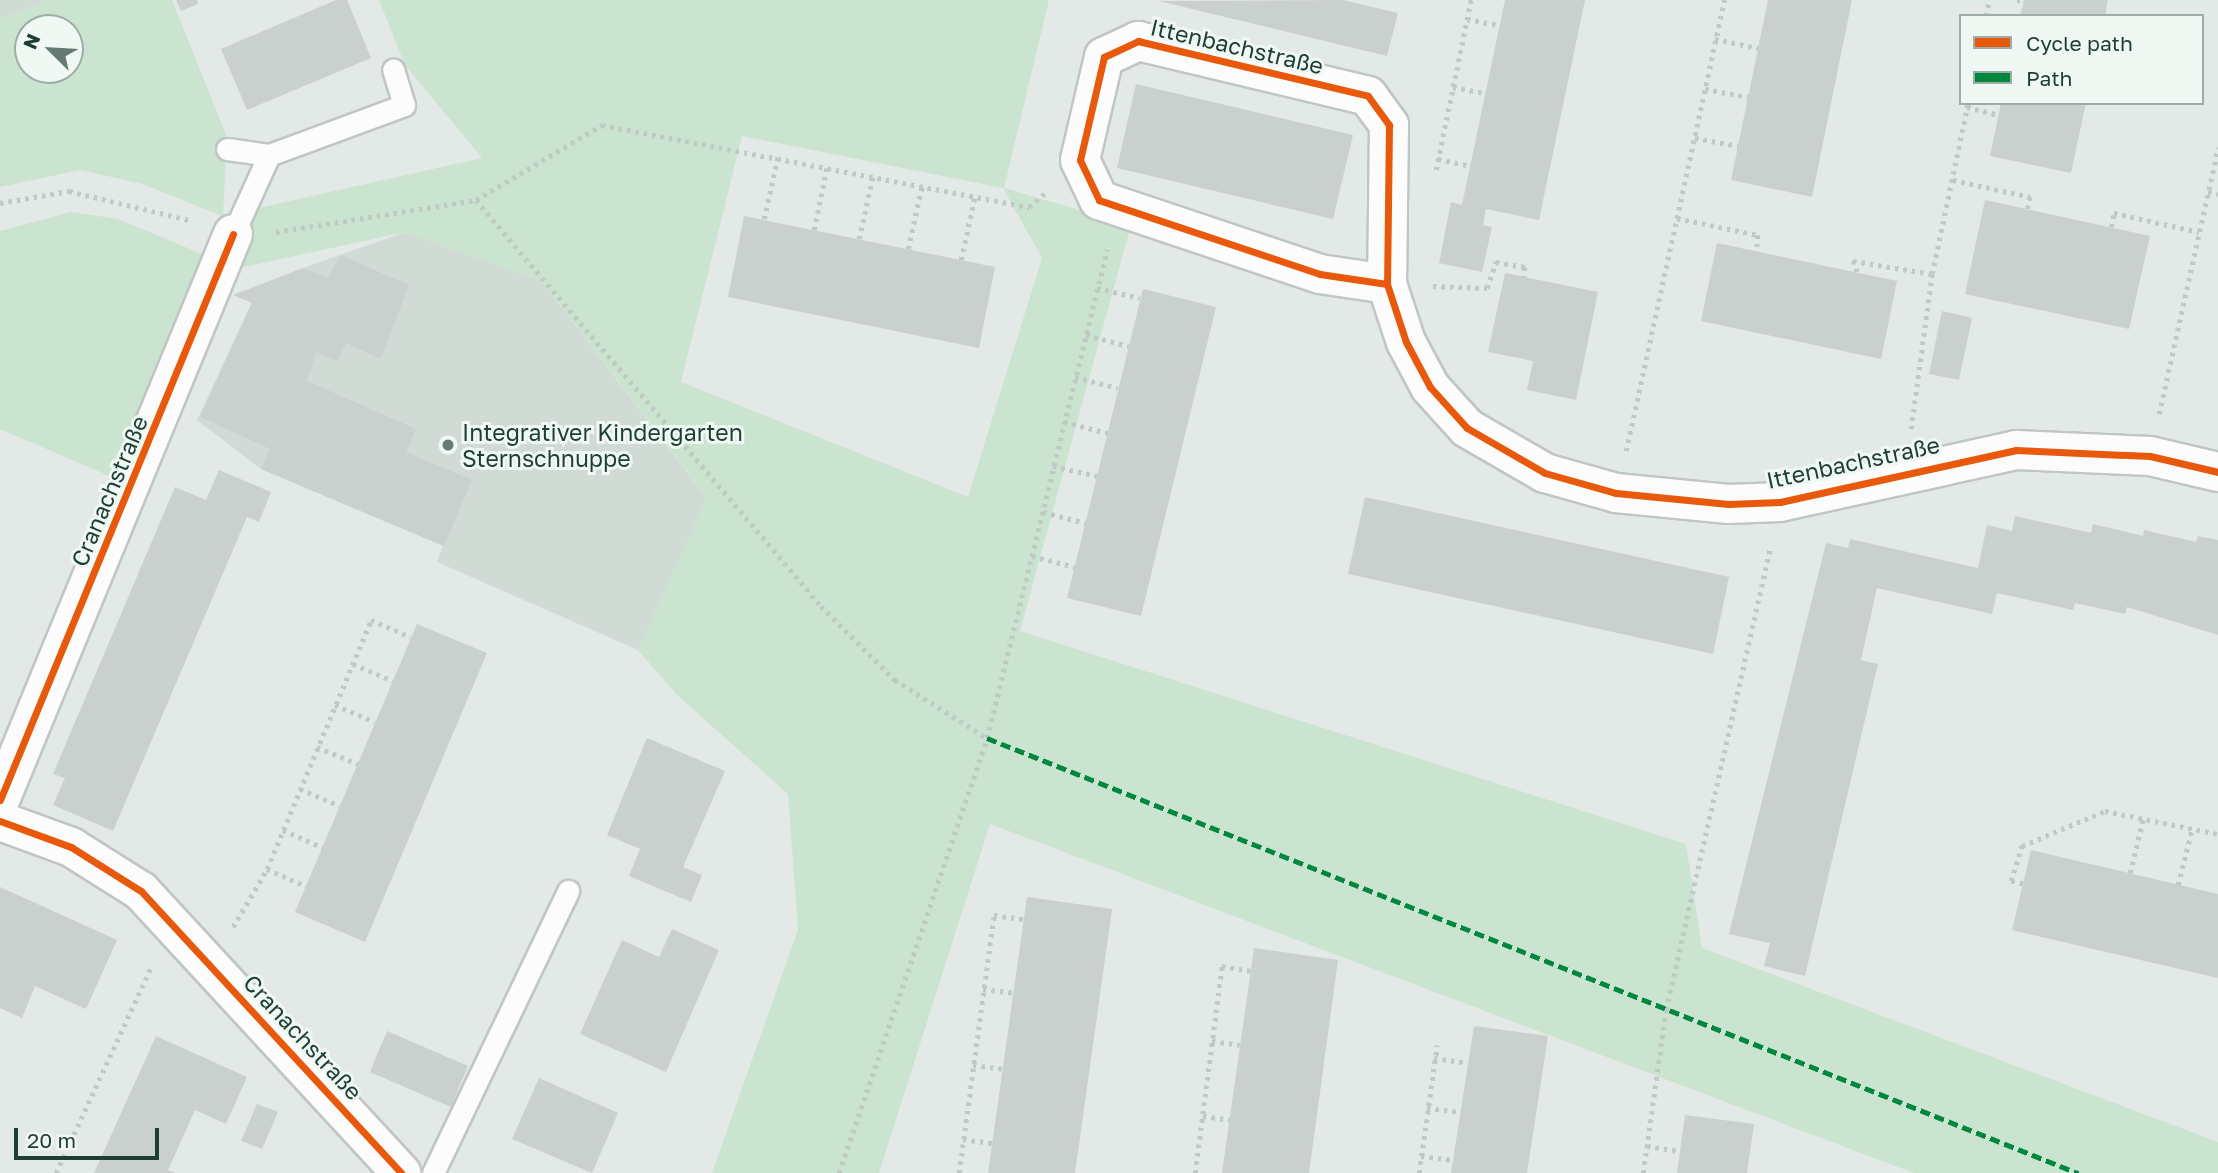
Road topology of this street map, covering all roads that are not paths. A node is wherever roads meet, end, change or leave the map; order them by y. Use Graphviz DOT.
graph roads {
  1 [pos="393,70"];
  2 [pos="227,149"];
  3 [pos="269,155"];
  4 [pos="233,234"];
  5 [pos="1387,284"];
  6 [pos="2218,471"];
  7 [pos="0,800"];
  8 [pos="0,821"];
  9 [pos="568,891"];
  10 [pos="401,1173"];
  11 [pos="433,1173"];
  1 -- 3 [label="lane"];
  2 -- 3 [label="lane"];
  3 -- 4 [label="lane"];
  4 -- 7 [label="street, Cranachstraße"];
  5 -- 5 [label="street, Ittenbachstraße"];
  5 -- 6 [label="street, Ittenbachstraße"];
  8 -- 10 [label="street, Cranachstraße"];
  9 -- 11 [label="lane"];
}
